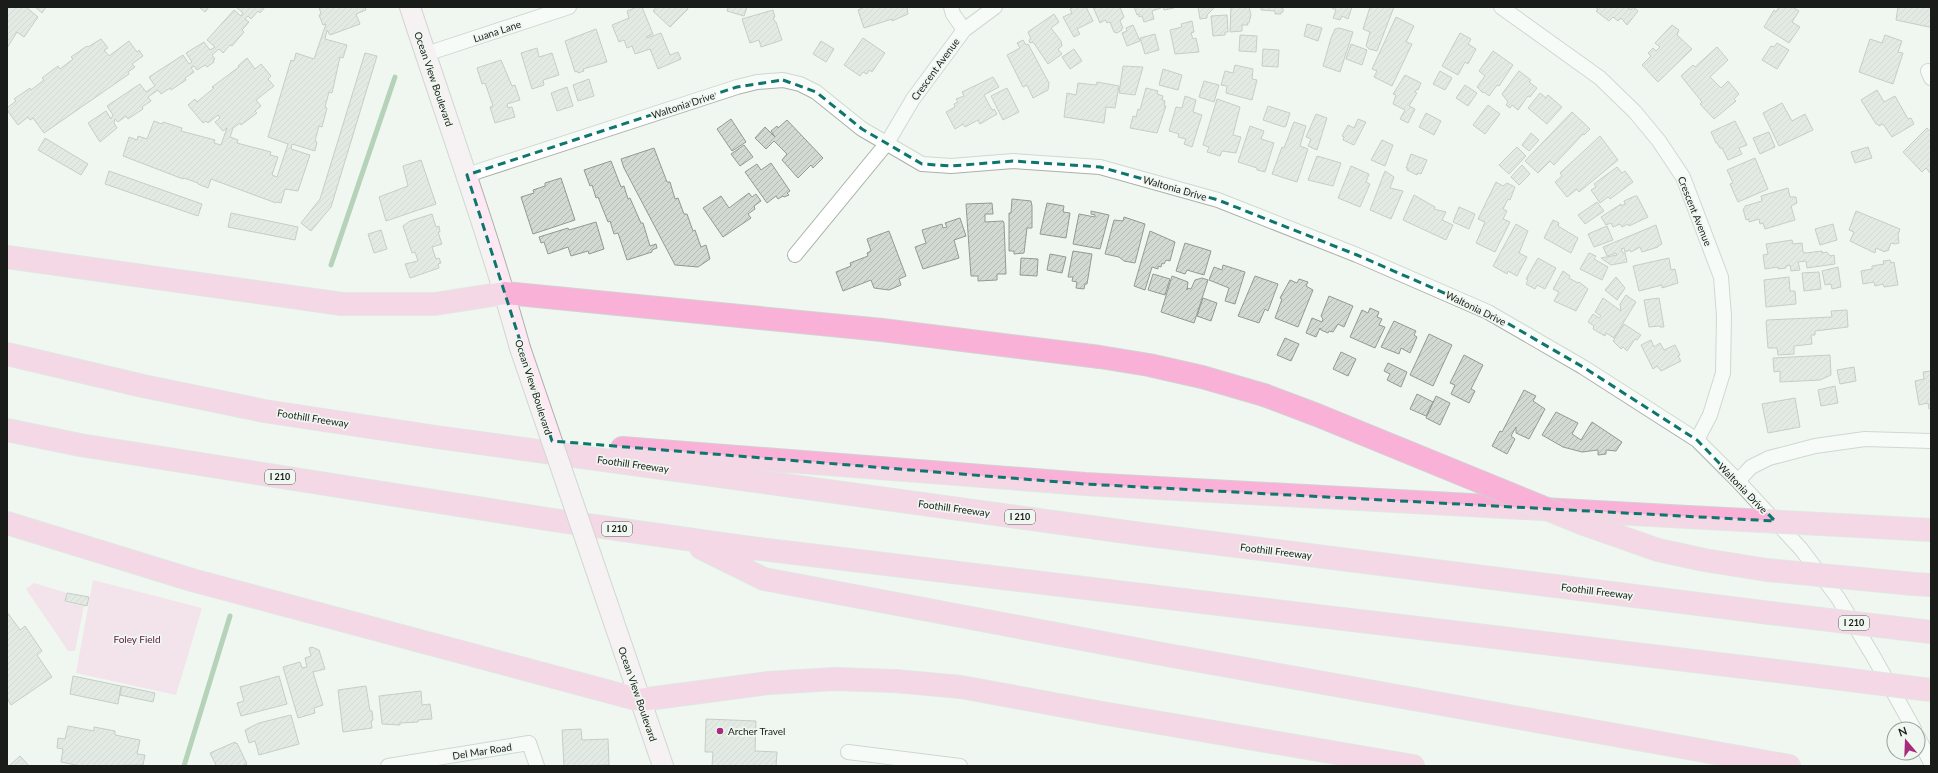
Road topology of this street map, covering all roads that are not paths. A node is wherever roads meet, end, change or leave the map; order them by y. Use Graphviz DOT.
graph roads {
  1 [pos="410,7"];
  2 [pos="569,7"];
  3 [pos="951,7"];
  4 [pos="995,7"];
  5 [pos="1501,7"];
  6 [pos="964,30"];
  7 [pos="426,54"];
  8 [pos="888,143"];
  9 [pos="467,175"];
  10 [pos="795,255"];
  11 [pos="7,257"];
  12 [pos="505,293"];
  13 [pos="7,354"];
  14 [pos="264,411"];
  15 [pos="7,430"];
  16 [pos="1697,440"];
  17 [pos="1931,441"];
  18 [pos="1738,481"];
  19 [pos="7,523"];
  20 [pos="1931,530"];
  21 [pos="682,538"];
  22 [pos="1923,585"];
  23 [pos="1931,632"];
  24 [pos="1931,690"];
  25 [pos="640,700"];
  26 [pos="1910,721"];
  27 [pos="848,752"];
  28 [pos="1926,753"];
  29 [pos="1931,763"];
  30 [pos="388,766"];
  31 [pos="537,766"];
  32 [pos="663,766"];
  33 [pos="960,766"];
  34 [pos="1413,766"];
  35 [pos="1790,766"];
  1 -- 7 [label="main road, Ocean View Boulevard"];
  2 -- 7 [label="street, Luana Lane"];
  3 -- 6 [label="street"];
  4 -- 6 [label="street, Crescent Avenue"];
  5 -- 16 [label="street, Crescent Avenue"];
  6 -- 8 [label="street, Crescent Avenue"];
  7 -- 9 [label="main road, Ocean View Boulevard"];
  8 -- 9 [label="street, Waltonia Drive"];
  8 -- 10 [label="street"];
  8 -- 16 [label="street, Waltonia Drive"];
  9 -- 12 [label="main road, Ocean View Boulevard"];
  11 -- 12 [label="highway"];
  12 -- 22 [label="highway, bridge"];
  12 -- 25 [label="main road, Ocean View Boulevard, bridge"];
  13 -- 14 [label="highway, Foothill Freeway / I 210"];
  14 -- 20 [label="highway, bridge"];
  14 -- 23 [label="highway, Foothill Freeway / I 210, bridge"];
  15 -- 21 [label="highway, I 210"];
  16 -- 18 [label="street, Waltonia Drive"];
  17 -- 18 [label="street"];
  18 -- 26 [label="street, Waltonia Drive"];
  19 -- 25 [label="highway"];
  21 -- 24 [label="highway, I 210, bridge"];
  21 -- 35 [label="highway"];
  25 -- 32 [label="main road, Ocean View Boulevard"];
  25 -- 34 [label="highway"];
  27 -- 33 [label="street"];
  28 -- 29 [label="street"];
  30 -- 31 [label="street, Del Mar Road"];
}
